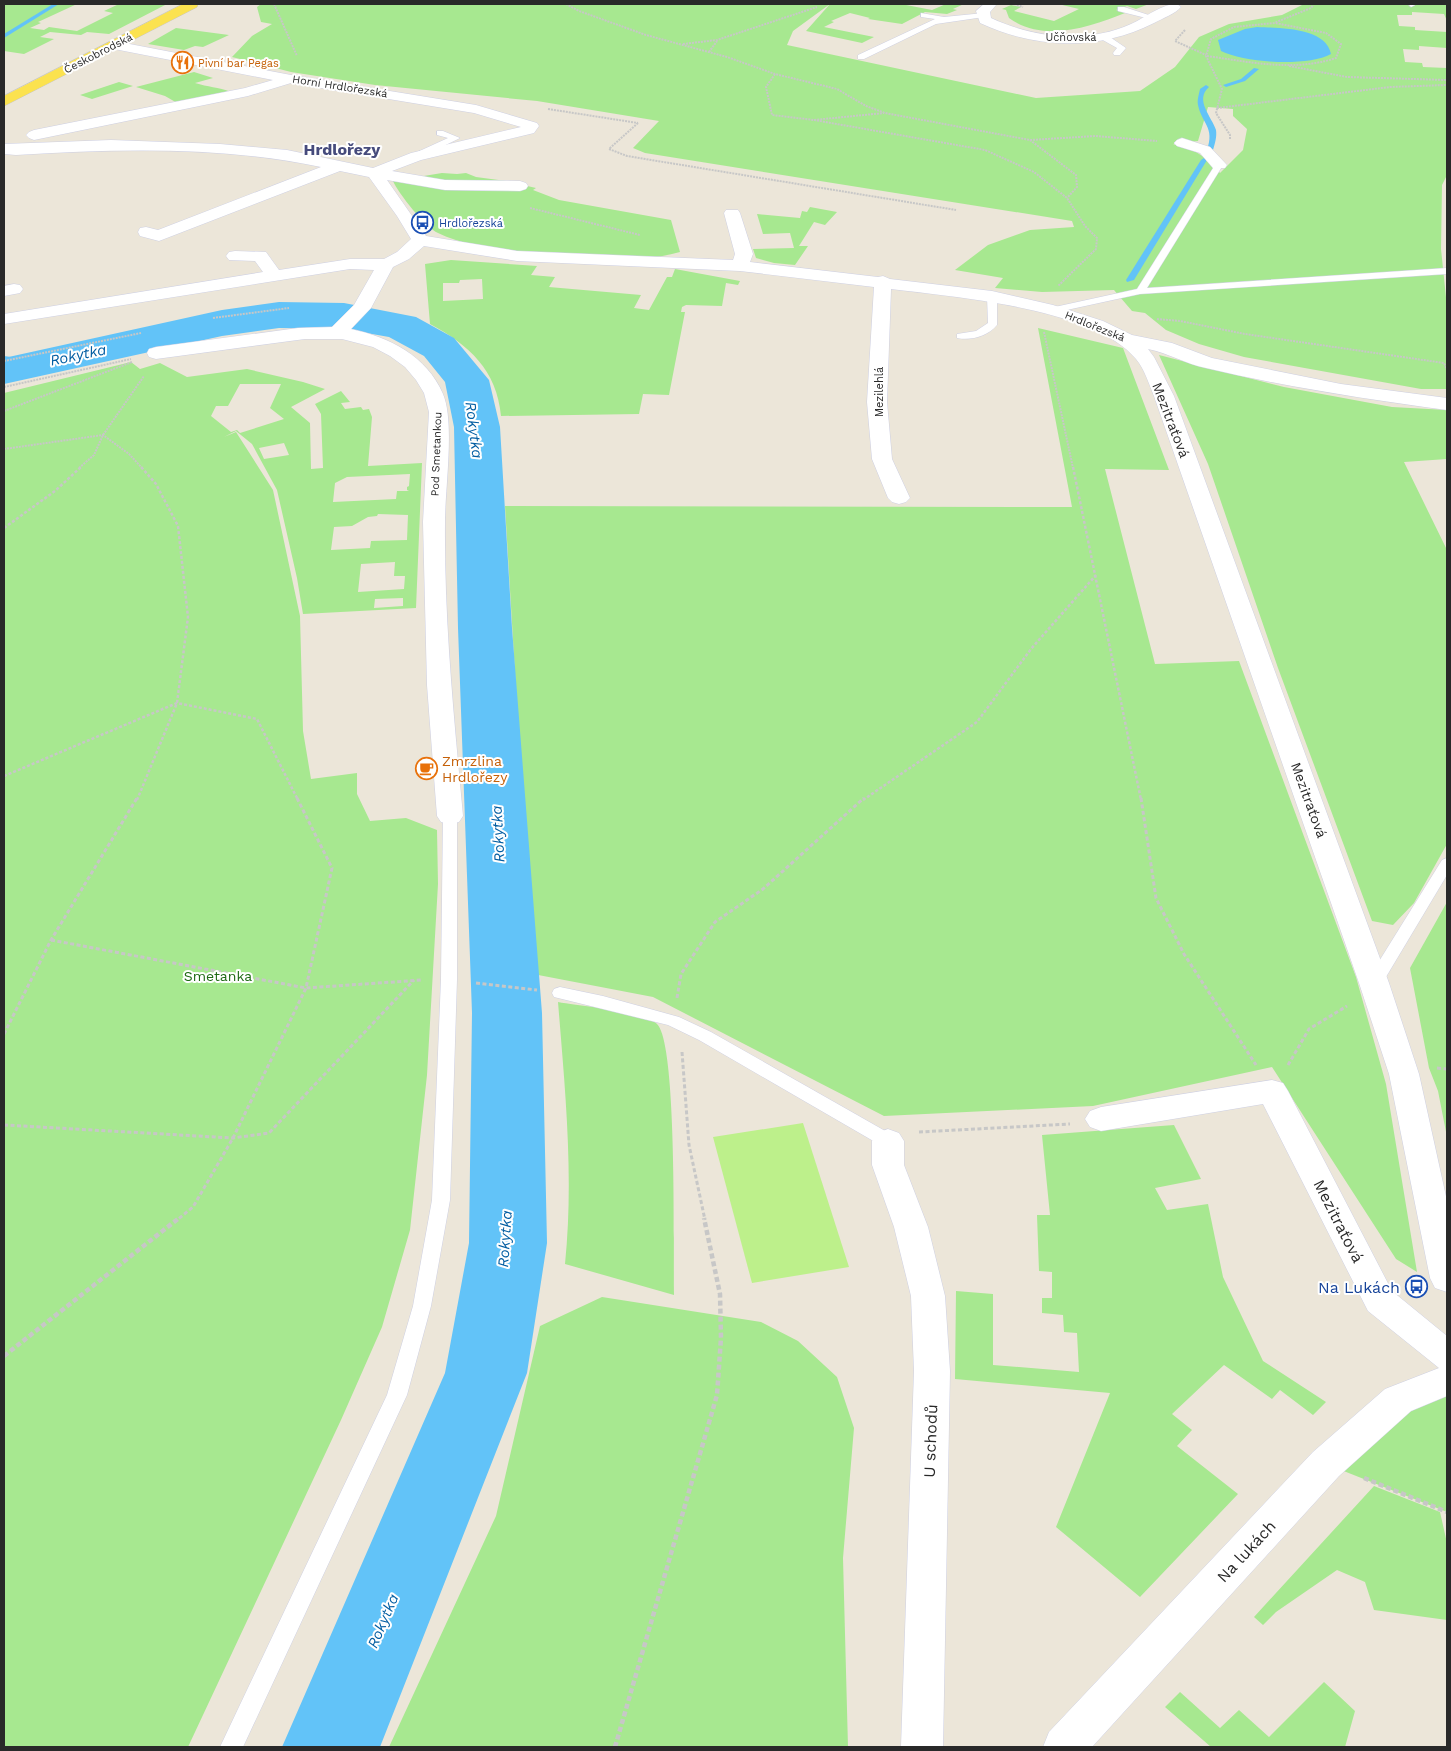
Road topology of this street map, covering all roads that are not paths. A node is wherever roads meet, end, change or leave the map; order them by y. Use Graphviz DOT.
graph roads {
  1 [pos="192,4"];
  2 [pos="1174,7"];
  3 [pos="988,9"];
  4 [pos="1122,9"];
  5 [pos="924,14"];
  6 [pos="1154,18"];
  7 [pos="944,19"];
  8 [pos="1104,37"];
  9 [pos="114,45"];
  10 [pos="1117,53"];
  11 [pos="861,57"];
  12 [pos="291,79"];
  13 [pos="4,102"];
  14 [pos="4,142"];
  15 [pos="1182,143"];
  16 [pos="4,149"];
  17 [pos="1219,165"];
  18 [pos="338,166"];
  19 [pos="374,173"];
  20 [pos="520,186"];
  21 [pos="732,213"];
  22 [pos="146,232"];
  23 [pos="420,240"];
  24 [pos="281,253"];
  25 [pos="235,256"];
  26 [pos="260,256"];
  27 [pos="385,266"];
  28 [pos="740,266"];
  29 [pos="1447,271"];
  30 [pos="275,276"];
  31 [pos="883,281"];
  32 [pos="1140,291"];
  33 [pos="992,296"];
  34 [pos="1046,308"];
  35 [pos="4,318"];
  36 [pos="340,330"];
  37 [pos="961,336"];
  38 [pos="1127,340"];
  39 [pos="156,353"];
  40 [pos="1447,404"];
  41 [pos="899,498"];
  42 [pos="450,816"];
  43 [pos="1447,863"];
  44 [pos="1374,983"];
  45 [pos="560,993"];
  46 [pos="1101,1119"];
  47 [pos="888,1141"];
  48 [pos="1447,1278"];
  49 [pos="1447,1356"];
  50 [pos="1447,1380"];
  51 [pos="231,1747"];
  52 [pos="922,1747"];
  53 [pos="1064,1747"];
  1 -- 9 [label="main road, Českobrodská"];
  2 -- 6 [label="street, Učňovská"];
  3 -- 7 [label="lane"];
  3 -- 8 [label="street, Učňovská"];
  4 -- 6 [label="lane"];
  5 -- 7 [label="lane"];
  6 -- 8 [label="street, Učňovská"];
  7 -- 11 [label="lane"];
  8 -- 10 [label="lane"];
  9 -- 12 [label="street, Horní Hrdlořezská"];
  9 -- 13 [label="main road, Českobrodská"];
  12 -- 14 [label="street"];
  12 -- 19 [label="street, Horní Hrdlořezská"];
  15 -- 17 [label="street"];
  16 -- 18 [label="street"];
  17 -- 32 [label="lane"];
  18 -- 19 [label="street"];
  18 -- 22 [label="street"];
  19 -- 20 [label="street"];
  19 -- 23 [label="street"];
  21 -- 28 [label="street"];
  23 -- 27 [label="street"];
  23 -- 28 [label="street, Hrdlořezská"];
  24 -- 26 [label="street"];
  25 -- 26 [label="street"];
  26 -- 30 [label="street"];
  27 -- 30 [label="street"];
  27 -- 36 [label="street"];
  28 -- 31 [label="street, Hrdlořezská"];
  29 -- 32 [label="lane"];
  30 -- 35 [label="street"];
  31 -- 33 [label="street, Hrdlořezská"];
  31 -- 41 [label="street, Mezilehlá"];
  32 -- 34 [label="lane"];
  33 -- 34 [label="street, Hrdlořezská"];
  33 -- 37 [label="lane"];
  34 -- 38 [label="street, Hrdlořezská"];
  36 -- 39 [label="street, Pod Smetankou"];
  36 -- 42 [label="street, Pod Smetankou"];
  38 -- 40 [label="street, Hrdlořezská"];
  38 -- 44 [label="street, Mezitraťová"];
  42 -- 51 [label="lane"];
  43 -- 44 [label="lane"];
  44 -- 48 [label="street, Mezitraťová"];
  45 -- 47 [label="lane"];
  46 -- 49 [label="street, Mezitraťová"];
  47 -- 52 [label="street, U schodů"];
  50 -- 53 [label="street, Na lukách"];
}
